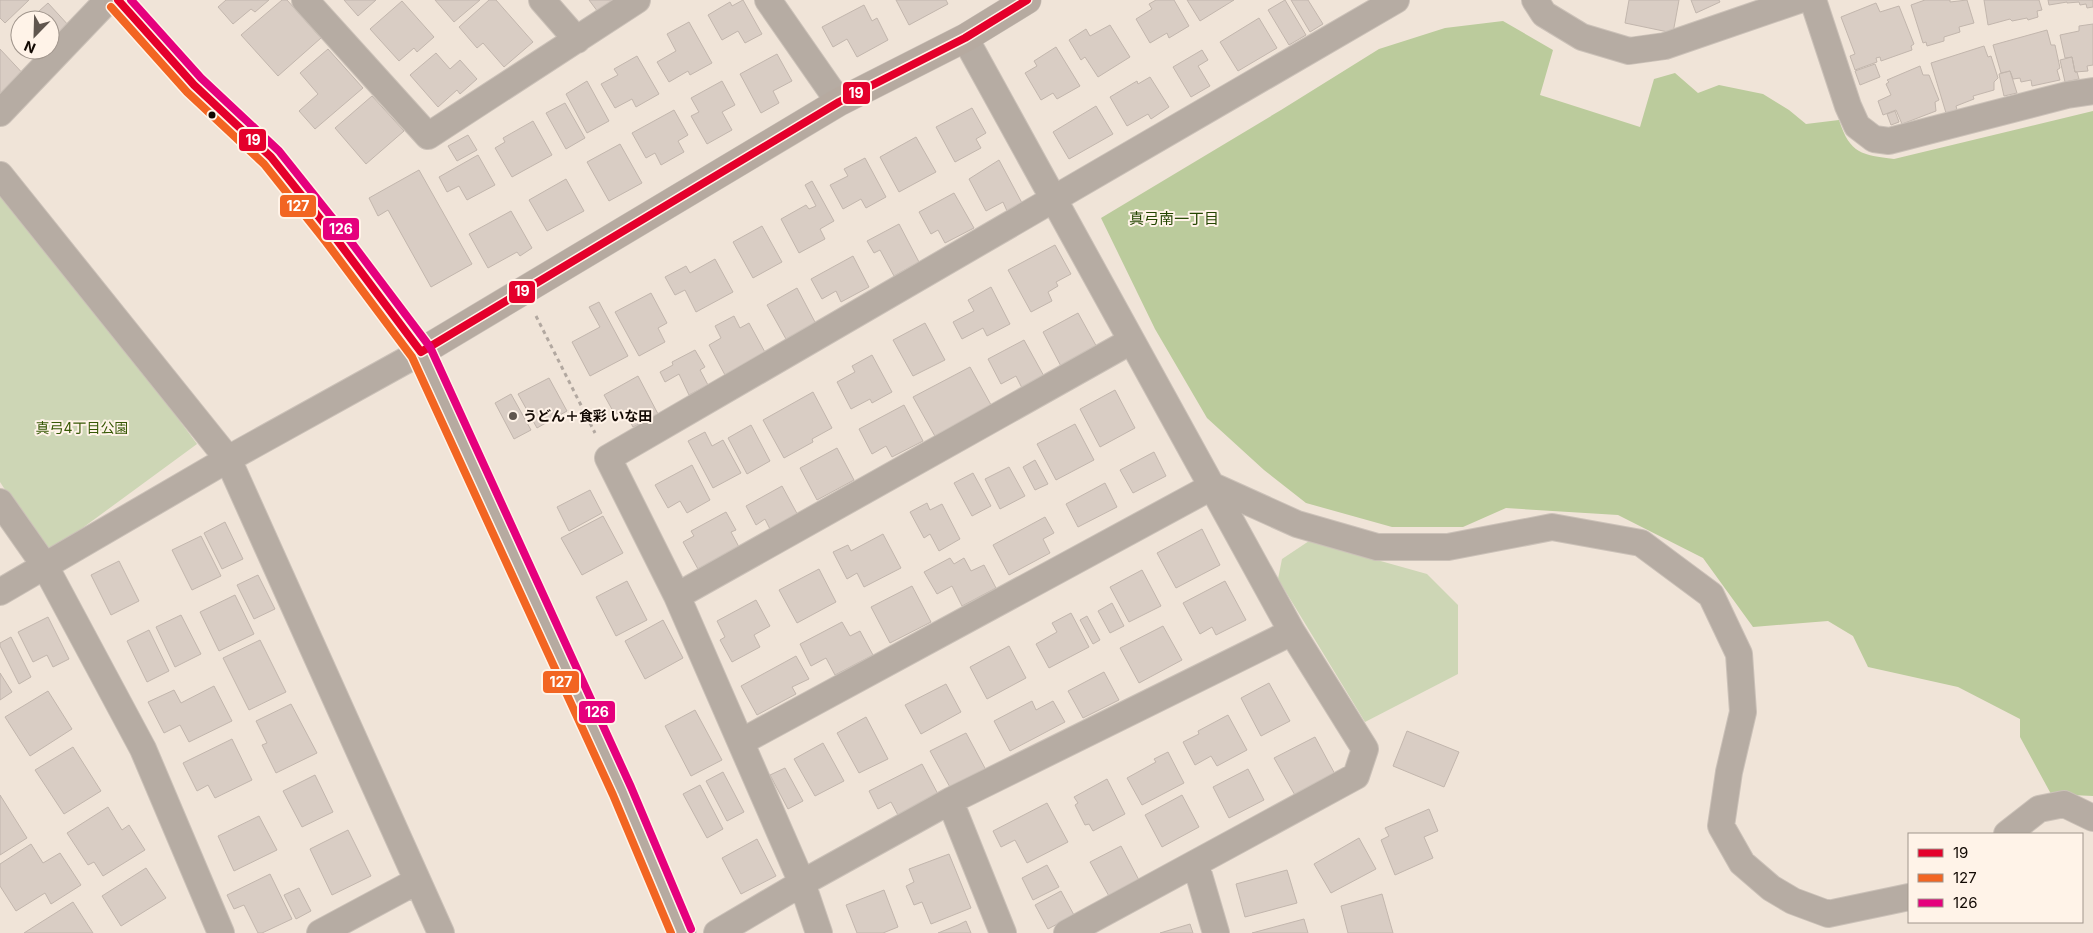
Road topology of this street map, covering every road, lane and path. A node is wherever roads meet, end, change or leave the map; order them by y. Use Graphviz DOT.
graph roads {
  1 [pos="108,0"];
  2 [pos="118,0"];
  3 [pos="306,0"];
  4 [pos="542,0"];
  5 [pos="637,0"];
  6 [pos="768,0"];
  7 [pos="1027,0"];
  8 [pos="1396,0"];
  9 [pos="1535,0"];
  10 [pos="1799,0"];
  11 [pos="1813,0"];
  12 [pos="965,38"];
  13 [pos="577,40"];
  14 [pos="2093,91"];
  15 [pos="839,102"];
  16 [pos="0,113"];
  17 [pos="0,175"];
  18 [pos="1053,198"];
  19 [pos="523,291"];
  20 [pos="1131,341"];
  21 [pos="421,352"];
  22 [pos="608,458"];
  23 [pos="228,459"];
  24 [pos="1213,486"];
  25 [pos="0,502"];
  26 [pos="45,566"];
  27 [pos="0,592"];
  28 [pos="677,596"];
  29 [pos="1292,632"];
  30 [pos="741,742"];
  31 [pos="950,802"];
  32 [pos="2093,818"];
  33 [pos="2008,833"];
  34 [pos="1196,864"];
  35 [pos="417,881"];
  36 [pos="802,883"];
  37 [pos="1908,897"];
  38 [pos="221,933"];
  39 [pos="320,933"];
  40 [pos="441,933"];
  41 [pos="682,933"];
  42 [pos="717,933"];
  43 [pos="819,933"];
  44 [pos="1003,933"];
  45 [pos="1067,933"];
  46 [pos="1216,933"];
  1 -- 16 [label="street"];
  2 -- 21 [label="street"];
  3 -- 13 [label="street"];
  4 -- 13 [label="street"];
  5 -- 13 [label="street"];
  6 -- 15 [label="street"];
  7 -- 12 [label="street"];
  8 -- 18 [label="street"];
  9 -- 10 [label="street"];
  11 -- 14 [label="street"];
  12 -- 15 [label="street"];
  12 -- 18 [label="street"];
  15 -- 19 [label="street"];
  17 -- 23 [label="street"];
  18 -- 20 [label="street"];
  18 -- 22 [label="street"];
  19 -- 21 [label="street"];
  19 -- 22 [label="path"];
  20 -- 24 [label="street"];
  20 -- 28 [label="street"];
  21 -- 23 [label="street"];
  21 -- 41 [label="street"];
  22 -- 28 [label="street"];
  23 -- 26 [label="street"];
  23 -- 35 [label="street"];
  24 -- 29 [label="street"];
  24 -- 30 [label="street"];
  24 -- 37 [label="street"];
  25 -- 26 [label="street"];
  26 -- 27 [label="street"];
  26 -- 38 [label="street"];
  28 -- 30 [label="street"];
  29 -- 31 [label="street"];
  29 -- 34 [label="street"];
  30 -- 36 [label="street"];
  31 -- 36 [label="street"];
  31 -- 44 [label="street"];
  32 -- 33 [label="street"];
  34 -- 45 [label="street"];
  34 -- 46 [label="street"];
  35 -- 39 [label="street"];
  35 -- 40 [label="street"];
  36 -- 42 [label="street"];
  36 -- 43 [label="street"];
}
